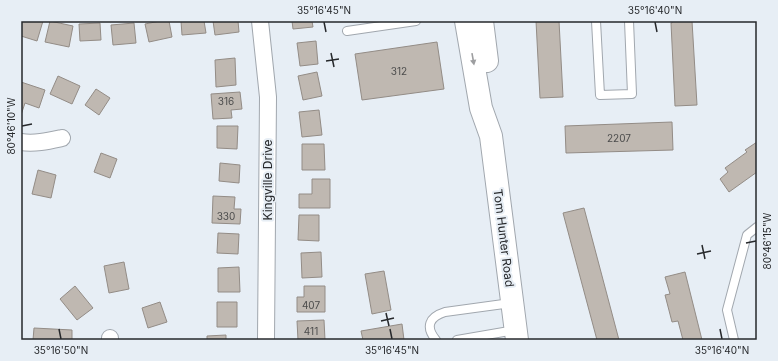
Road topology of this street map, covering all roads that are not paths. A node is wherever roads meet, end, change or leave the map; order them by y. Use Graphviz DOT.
graph roads {
  1 [pos="260,21"];
  2 [pos="416,21"];
  3 [pos="466,21"];
  4 [pos="482,21"];
  5 [pos="596,21"];
  6 [pos="629,21"];
  7 [pos="347,31"];
  8 [pos="491,136"];
  9 [pos="62,138"];
  10 [pos="21,142"];
  11 [pos="757,227"];
  12 [pos="512,303"];
  13 [pos="516,335"];
  14 [pos="266,340"];
  15 [pos="436,340"];
  16 [pos="457,340"];
  17 [pos="734,340"];
  1 -- 14 [label="street, Kingville Drive"];
  2 -- 7 [label="lane"];
  3 -- 8 [label="street, Tom Hunter Road, one-way"];
  4 -- 8 [label="street, Tom Hunter Road"];
  5 -- 6 [label="lane"];
  8 -- 12 [label="street, Tom Hunter Road"];
  9 -- 10 [label="street"];
  11 -- 17 [label="lane"];
  12 -- 13 [label="street, Tom Hunter Road"];
  12 -- 15 [label="lane"];
  13 -- 16 [label="lane"];
}
